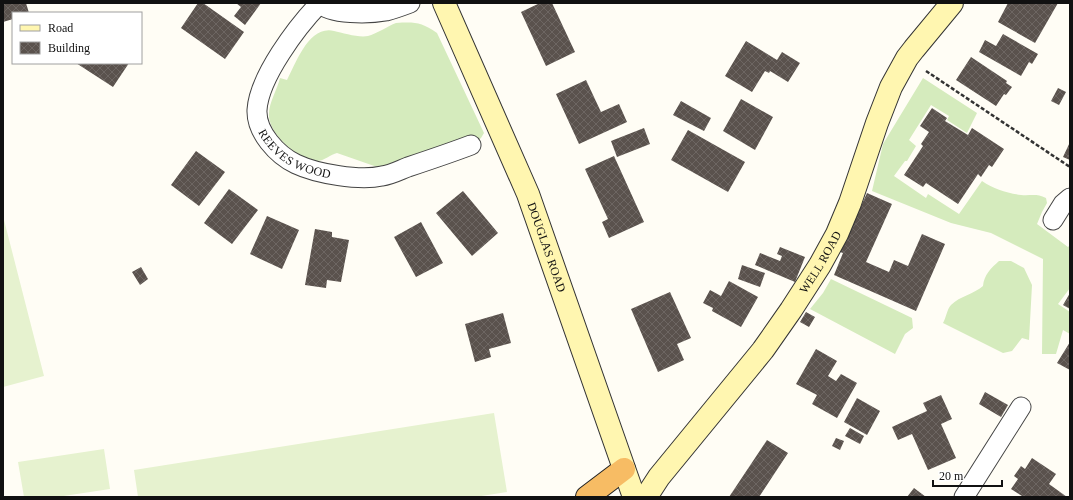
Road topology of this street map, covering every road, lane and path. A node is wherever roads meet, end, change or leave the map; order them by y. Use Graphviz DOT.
graph roads {
  1 [pos="410,3"];
  2 [pos="444,3"];
  3 [pos="952,3"];
  4 [pos="319,4"];
  5 [pos="907,58"];
  6 [pos="471,145"];
  7 [pos="1070,167"];
  8 [pos="1070,198"];
  9 [pos="1053,220"];
  10 [pos="1021,406"];
  11 [pos="624,469"];
  12 [pos="587,497"];
  13 [pos="634,497"];
  14 [pos="646,497"];
  15 [pos="964,497"];
  1 -- 4 [label="street, REEVES WOOD"];
  2 -- 11 [label="main road, DOUGLAS ROAD"];
  3 -- 5 [label="main road, WELL ROAD"];
  4 -- 6 [label="street, REEVES WOOD"];
  5 -- 7 [label="path"];
  5 -- 14 [label="main road, WELL ROAD"];
  8 -- 9 [label="street"];
  10 -- 15 [label="street"];
  11 -- 12 [label="highway"];
  11 -- 13 [label="main road, DOUGLAS ROAD"];
}
